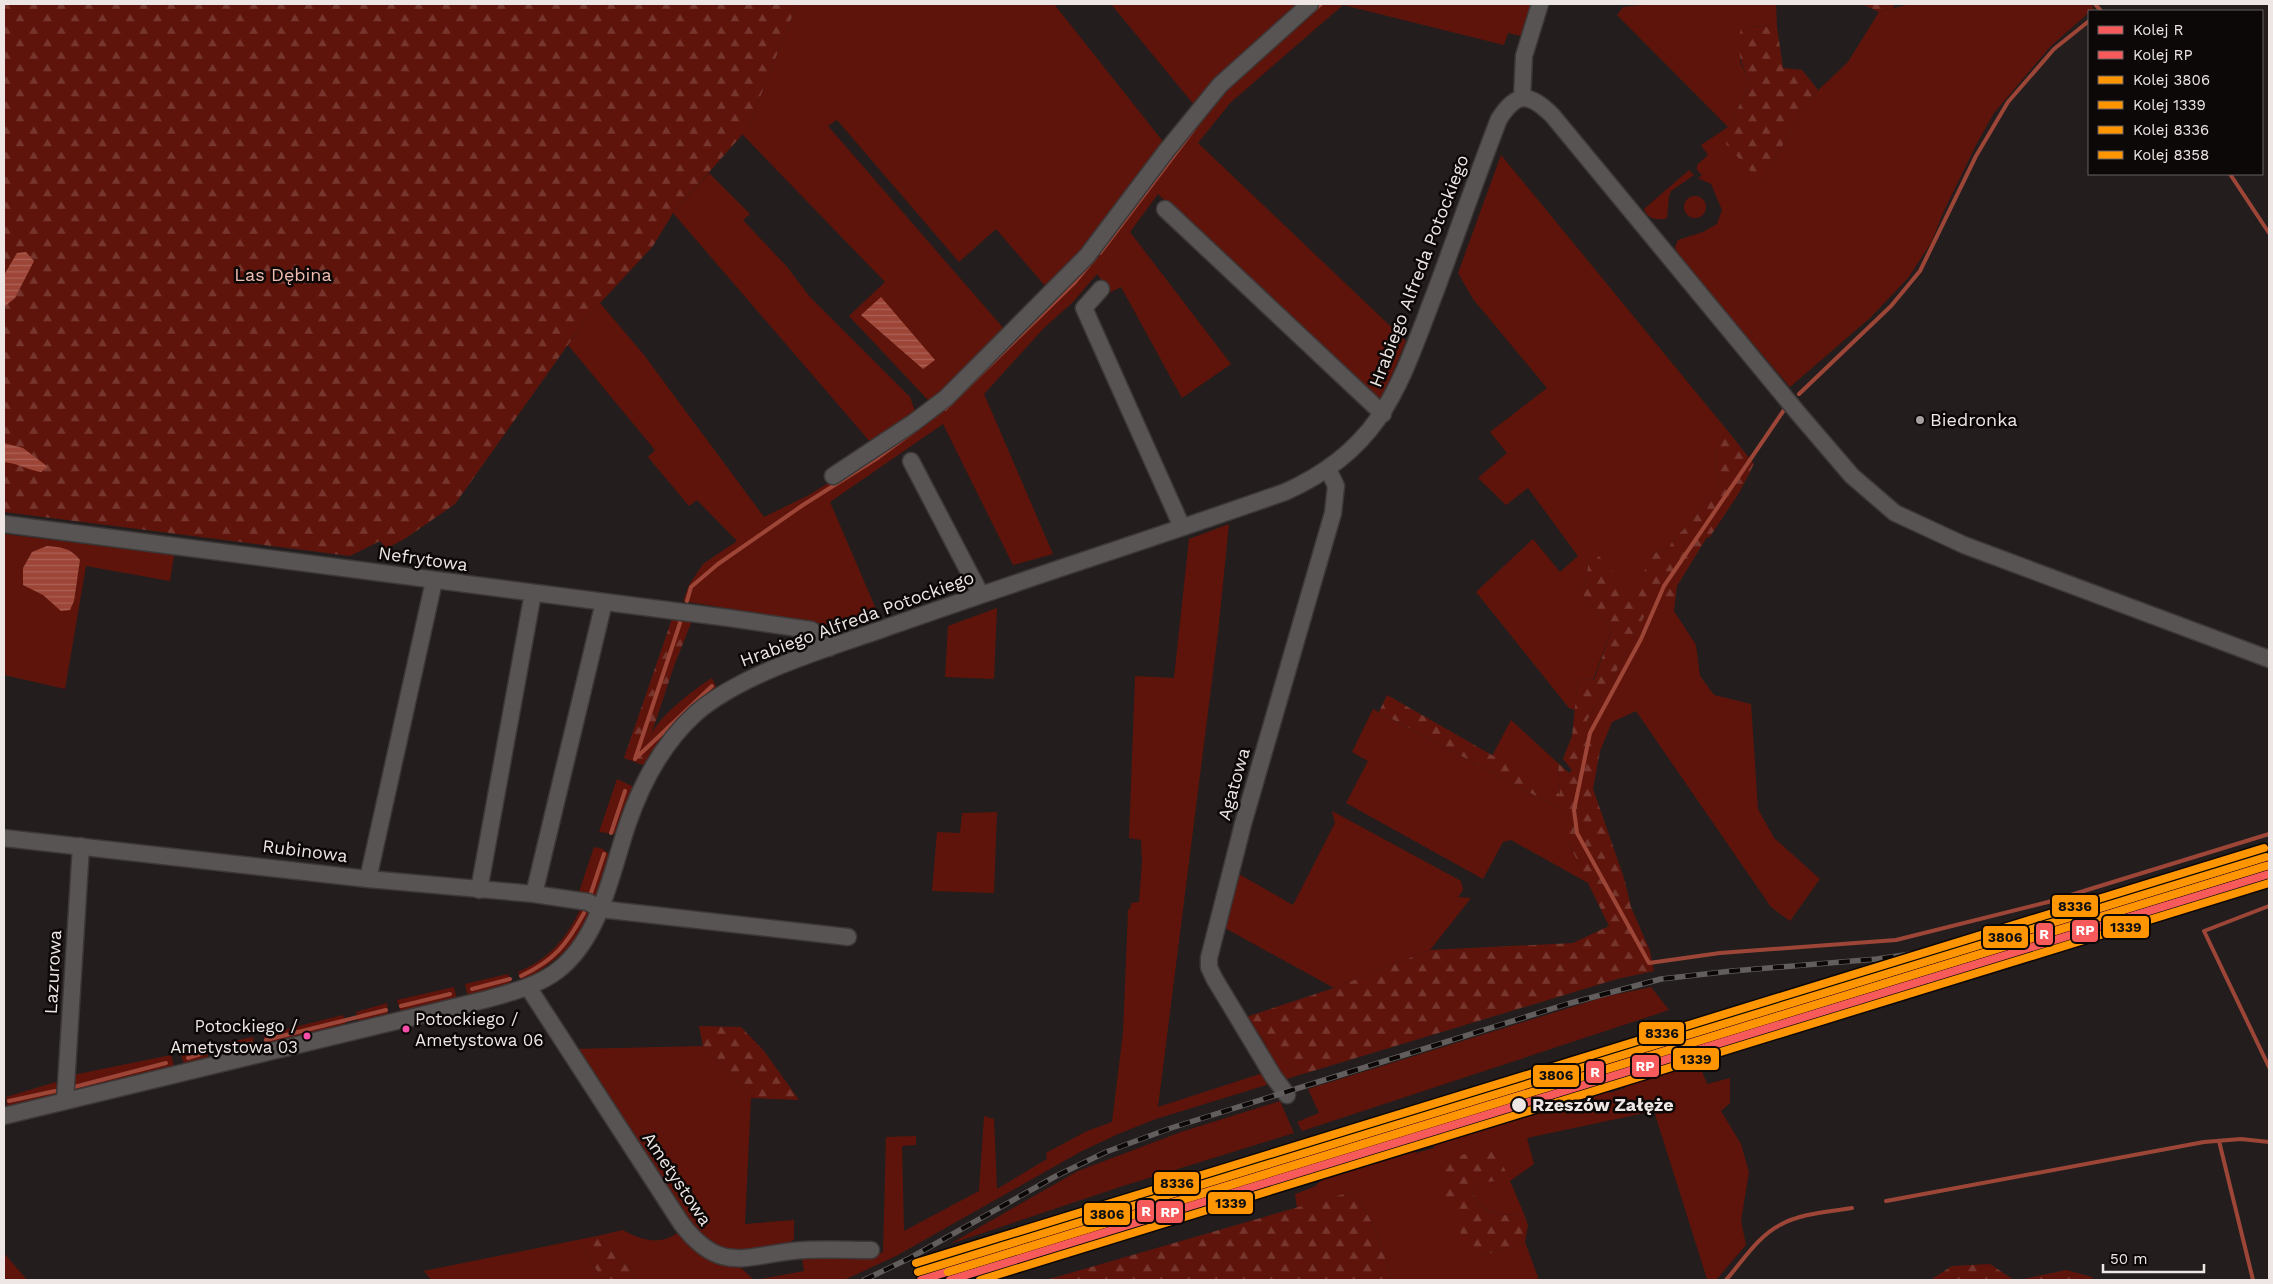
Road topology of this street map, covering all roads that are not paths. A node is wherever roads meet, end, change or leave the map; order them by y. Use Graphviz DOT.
graph roads {
  1 [pos="1310,4"];
  2 [pos="1540,4"];
  3 [pos="1522,98"];
  4 [pos="1165,208"];
  5 [pos="1101,289"];
  6 [pos="1383,414"];
  7 [pos="911,461"];
  8 [pos="1328,469"];
  9 [pos="832,476"];
  10 [pos="4,524"];
  11 [pos="1182,527"];
  12 [pos="434,581"];
  13 [pos="533,593"];
  14 [pos="981,595"];
  15 [pos="604,602"];
  16 [pos="829,648"];
  17 [pos="2269,659"];
  18 [pos="4,838"];
  19 [pos="81,846"];
  20 [pos="368,879"];
  21 [pos="479,890"];
  22 [pos="534,894"];
  23 [pos="600,909"];
  24 [pos="848,937"];
  25 [pos="528,987"];
  26 [pos="1287,1095"];
  27 [pos="65,1101"];
  28 [pos="4,1116"];
  29 [pos="871,1250"];
  1 -- 9 [label="street"];
  2 -- 3 [label="street"];
  3 -- 6 [label="street, Hrabiego Alfreda Potockiego"];
  3 -- 17 [label="street"];
  4 -- 6 [label="street"];
  5 -- 11 [label="street"];
  6 -- 8 [label="street, Hrabiego Alfreda Potockiego"];
  7 -- 14 [label="street"];
  8 -- 11 [label="street, Hrabiego Alfreda Potockiego"];
  8 -- 26 [label="street, Agatowa"];
  10 -- 12 [label="street, Nefrytowa"];
  11 -- 14 [label="street, Hrabiego Alfreda Potockiego"];
  12 -- 13 [label="street, Nefrytowa"];
  12 -- 20 [label="street"];
  13 -- 15 [label="street, Nefrytowa"];
  13 -- 21 [label="street"];
  14 -- 16 [label="street, Hrabiego Alfreda Potockiego"];
  15 -- 16 [label="street, Nefrytowa"];
  15 -- 22 [label="street"];
  16 -- 23 [label="street, Hrabiego Alfreda Potockiego"];
  18 -- 19 [label="street, Rubinowa"];
  19 -- 20 [label="street, Rubinowa"];
  19 -- 27 [label="street, Lazurowa"];
  20 -- 21 [label="street, Rubinowa"];
  21 -- 22 [label="street, Rubinowa"];
  22 -- 23 [label="street, Rubinowa"];
  23 -- 24 [label="street, Rubinowa"];
  23 -- 25 [label="street, Hrabiego Alfreda Potockiego"];
  25 -- 27 [label="street, Hrabiego Alfreda Potockiego"];
  25 -- 29 [label="street, Ametystowa"];
  27 -- 28 [label="street, Hrabiego Alfreda Potockiego"];
}
